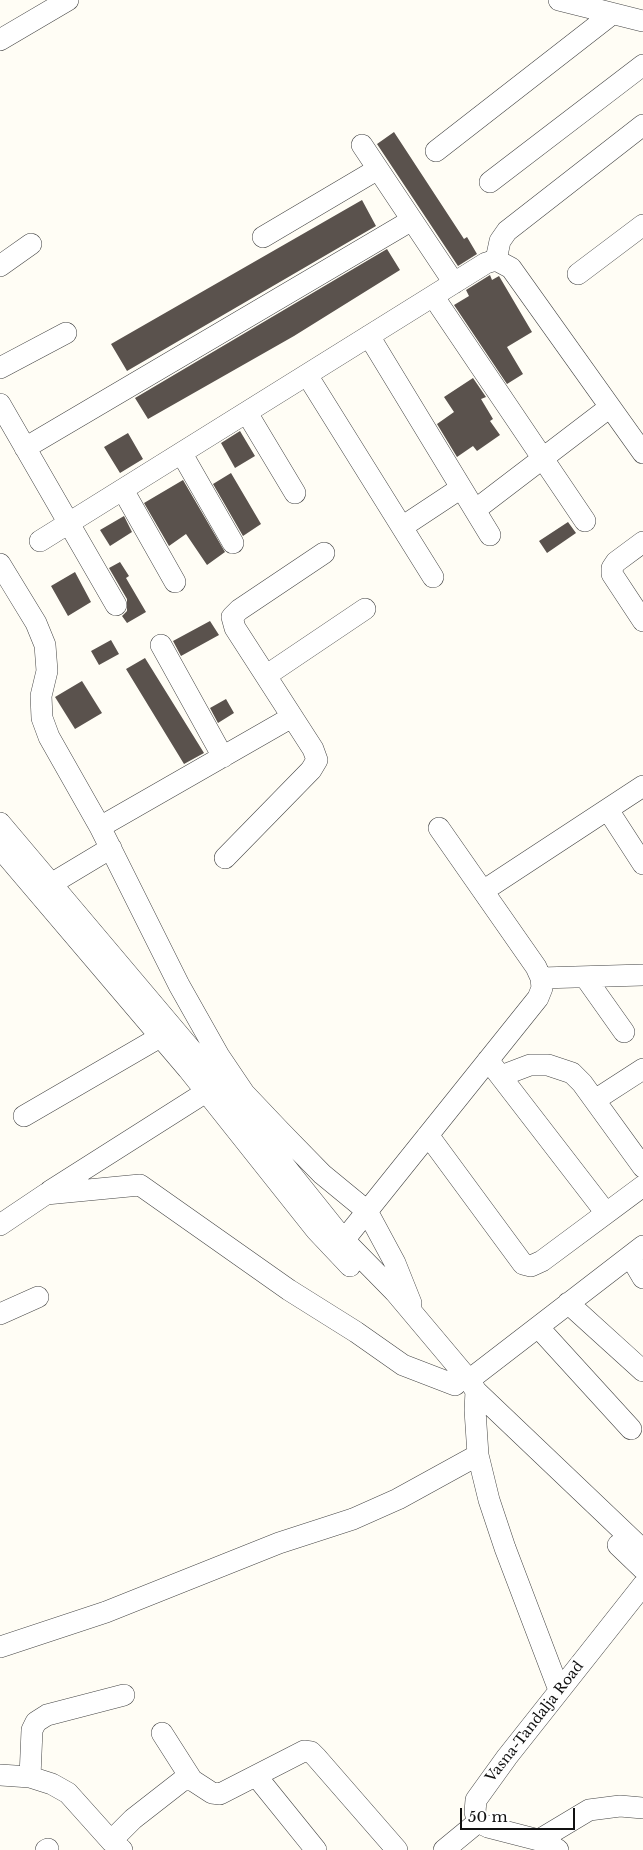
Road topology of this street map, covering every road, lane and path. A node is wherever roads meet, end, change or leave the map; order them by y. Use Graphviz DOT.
graph roads {
  1 [pos="68,0"];
  2 [pos="559,0"];
  3 [pos="612,14"];
  4 [pos="643,21"];
  5 [pos="0,40"];
  6 [pos="643,65"];
  7 [pos="643,125"];
  8 [pos="362,145"];
  9 [pos="436,151"];
  10 [pos="378,169"];
  11 [pos="490,182"];
  12 [pos="412,220"];
  13 [pos="643,225"];
  14 [pos="263,237"];
  15 [pos="31,244"];
  16 [pos="496,260"];
  17 [pos="0,266"];
  18 [pos="578,274"];
  19 [pos="454,283"];
  20 [pos="433,296"];
  21 [pos="66,333"];
  22 [pos="369,336"];
  23 [pos="0,368"];
  24 [pos="307,375"];
  25 [pos="0,404"];
  26 [pos="610,407"];
  27 [pos="247,413"];
  28 [pos="25,448"];
  29 [pos="643,453"];
  30 [pos="182,454"];
  31 [pos="542,458"];
  32 [pos="462,488"];
  33 [pos="123,490"];
  34 [pos="295,494"];
  35 [pos="475,510"];
  36 [pos="586,521"];
  37 [pos="69,524"];
  38 [pos="402,527"];
  39 [pos="490,535"];
  40 [pos="40,541"];
  41 [pos="643,542"];
  42 [pos="233,543"];
  43 [pos="324,553"];
  44 [pos="0,564"];
  45 [pos="433,577"];
  46 [pos="175,582"];
  47 [pos="116,605"];
  48 [pos="365,609"];
  49 [pos="643,621"];
  50 [pos="162,645"];
  51 [pos="267,675"];
  52 [pos="292,717"];
  53 [pos="223,756"];
  54 [pos="643,786"];
  55 [pos="608,810"];
  56 [pos="0,823"];
  57 [pos="100,827"];
  58 [pos="439,828"];
  59 [pos="0,848"];
  60 [pos="111,848"];
  61 [pos="225,858"];
  62 [pos="643,864"];
  63 [pos="51,884"];
  64 [pos="483,890"];
  65 [pos="643,975"];
  66 [pos="585,977"];
  67 [pos="541,978"];
  68 [pos="624,1032"];
  69 [pos="160,1037"];
  70 [pos="494,1068"];
  71 [pos="643,1069"];
  72 [pos="206,1092"];
  73 [pos="595,1100"];
  74 [pos="24,1116"];
  75 [pos="428,1135"];
  76 [pos="643,1167"];
  77 [pos="643,1186"];
  78 [pos="46,1194"];
  79 [pos="367,1211"];
  80 [pos="606,1213"];
  81 [pos="0,1225"];
  82 [pos="344,1240"];
  83 [pos="636,1251"];
  84 [pos="643,1278"];
  85 [pos="38,1297"];
  86 [pos="568,1304"];
  87 [pos="0,1314"];
  88 [pos="418,1320"];
  89 [pos="538,1327"];
  90 [pos="643,1371"];
  91 [pos="469,1391"];
  92 [pos="631,1429"];
  93 [pos="478,1456"];
  94 [pos="643,1550"];
  95 [pos="643,1569"];
  96 [pos="643,1585"];
  97 [pos="0,1647"];
  98 [pos="560,1690"];
  99 [pos="124,1695"];
  100 [pos="162,1733"];
  101 [pos="2,1773"];
  102 [pos="30,1777"];
  103 [pos="257,1777"];
  104 [pos="192,1780"];
  105 [pos="643,1808"];
  106 [pos="478,1822"];
  107 [pos="539,1840"];
  108 [pos="117,1846"];
  109 [pos="316,1850"];
  110 [pos="397,1850"];
  111 [pos="444,1850"];
  112 [pos="558,1850"];
  1 -- 5 [label="street"];
  2 -- 3 [label="street"];
  3 -- 4 [label="street"];
  3 -- 9 [label="street"];
  6 -- 11 [label="street"];
  7 -- 16 [label="street"];
  8 -- 10 [label="street"];
  10 -- 12 [label="street"];
  10 -- 14 [label="street"];
  12 -- 19 [label="street"];
  12 -- 28 [label="street"];
  13 -- 18 [label="street"];
  15 -- 17 [label="street"];
  16 -- 19 [label="street"];
  16 -- 26 [label="street"];
  19 -- 20 [label="street"];
  20 -- 22 [label="street"];
  20 -- 31 [label="street"];
  21 -- 23 [label="street"];
  22 -- 24 [label="street"];
  22 -- 32 [label="street"];
  24 -- 27 [label="street"];
  24 -- 38 [label="street"];
  25 -- 28 [label="street"];
  26 -- 29 [label="street"];
  26 -- 31 [label="street"];
  27 -- 30 [label="street"];
  27 -- 34 [label="street"];
  28 -- 37 [label="street"];
  30 -- 33 [label="street"];
  30 -- 42 [label="street"];
  31 -- 35 [label="street"];
  31 -- 36 [label="street"];
  32 -- 35 [label="street"];
  32 -- 38 [label="street"];
  33 -- 37 [label="street"];
  33 -- 46 [label="street"];
  35 -- 39 [label="street"];
  37 -- 40 [label="street"];
  37 -- 47 [label="street"];
  38 -- 45 [label="street"];
  41 -- 49 [label="street"];
  43 -- 51 [label="street"];
  44 -- 57 [label="street"];
  48 -- 51 [label="street"];
  50 -- 53 [label="street"];
  51 -- 52 [label="street"];
  52 -- 53 [label="street"];
  52 -- 61 [label="street"];
  53 -- 57 [label="street"];
  54 -- 55 [label="street"];
  55 -- 62 [label="street"];
  55 -- 64 [label="street"];
  56 -- 63 [label="street"];
  57 -- 60 [label="street"];
  58 -- 64 [label="street"];
  59 -- 69 [label="street"];
  60 -- 63 [label="street"];
  60 -- 79 [label="street"];
  63 -- 82 [label="street"];
  64 -- 67 [label="street"];
  65 -- 66 [label="street"];
  66 -- 67 [label="street"];
  66 -- 68 [label="street"];
  67 -- 70 [label="street"];
  69 -- 72 [label="street"];
  69 -- 74 [label="street"];
  70 -- 73 [label="street"];
  70 -- 75 [label="street"];
  70 -- 80 [label="street"];
  71 -- 73 [label="street"];
  72 -- 78 [label="street"];
  72 -- 91 [label="street"];
  73 -- 76 [label="street"];
  75 -- 79 [label="street"];
  75 -- 80 [label="street"];
  77 -- 80 [label="street"];
  78 -- 81 [label="street"];
  78 -- 91 [label="street"];
  79 -- 82 [label="street"];
  79 -- 88 [label="street"];
  82 -- 88 [label="street"];
  83 -- 84 [label="street"];
  83 -- 86 [label="street"];
  85 -- 87 [label="street"];
  86 -- 89 [label="street"];
  86 -- 90 [label="street"];
  88 -- 91 [label="street"];
  89 -- 91 [label="street"];
  89 -- 92 [label="street"];
  91 -- 93 [label="street"];
  91 -- 94 [label="street"];
  91 -- 95 [label="street"];
  93 -- 97 [label="street"];
  93 -- 98 [label="street"];
  96 -- 98 [label="street, Vasna-Tandalja Road"];
  98 -- 106 [label="street, Vasna-Tandalja Road"];
  99 -- 102 [label="street"];
  100 -- 104 [label="street"];
  101 -- 102 [label="street"];
  102 -- 108 [label="street"];
  103 -- 104 [label="street"];
  103 -- 109 [label="street"];
  103 -- 110 [label="street"];
  104 -- 108 [label="street"];
  105 -- 107 [label="street"];
  106 -- 107 [label="street"];
  106 -- 111 [label="street"];
  107 -- 112 [label="street"];
}
